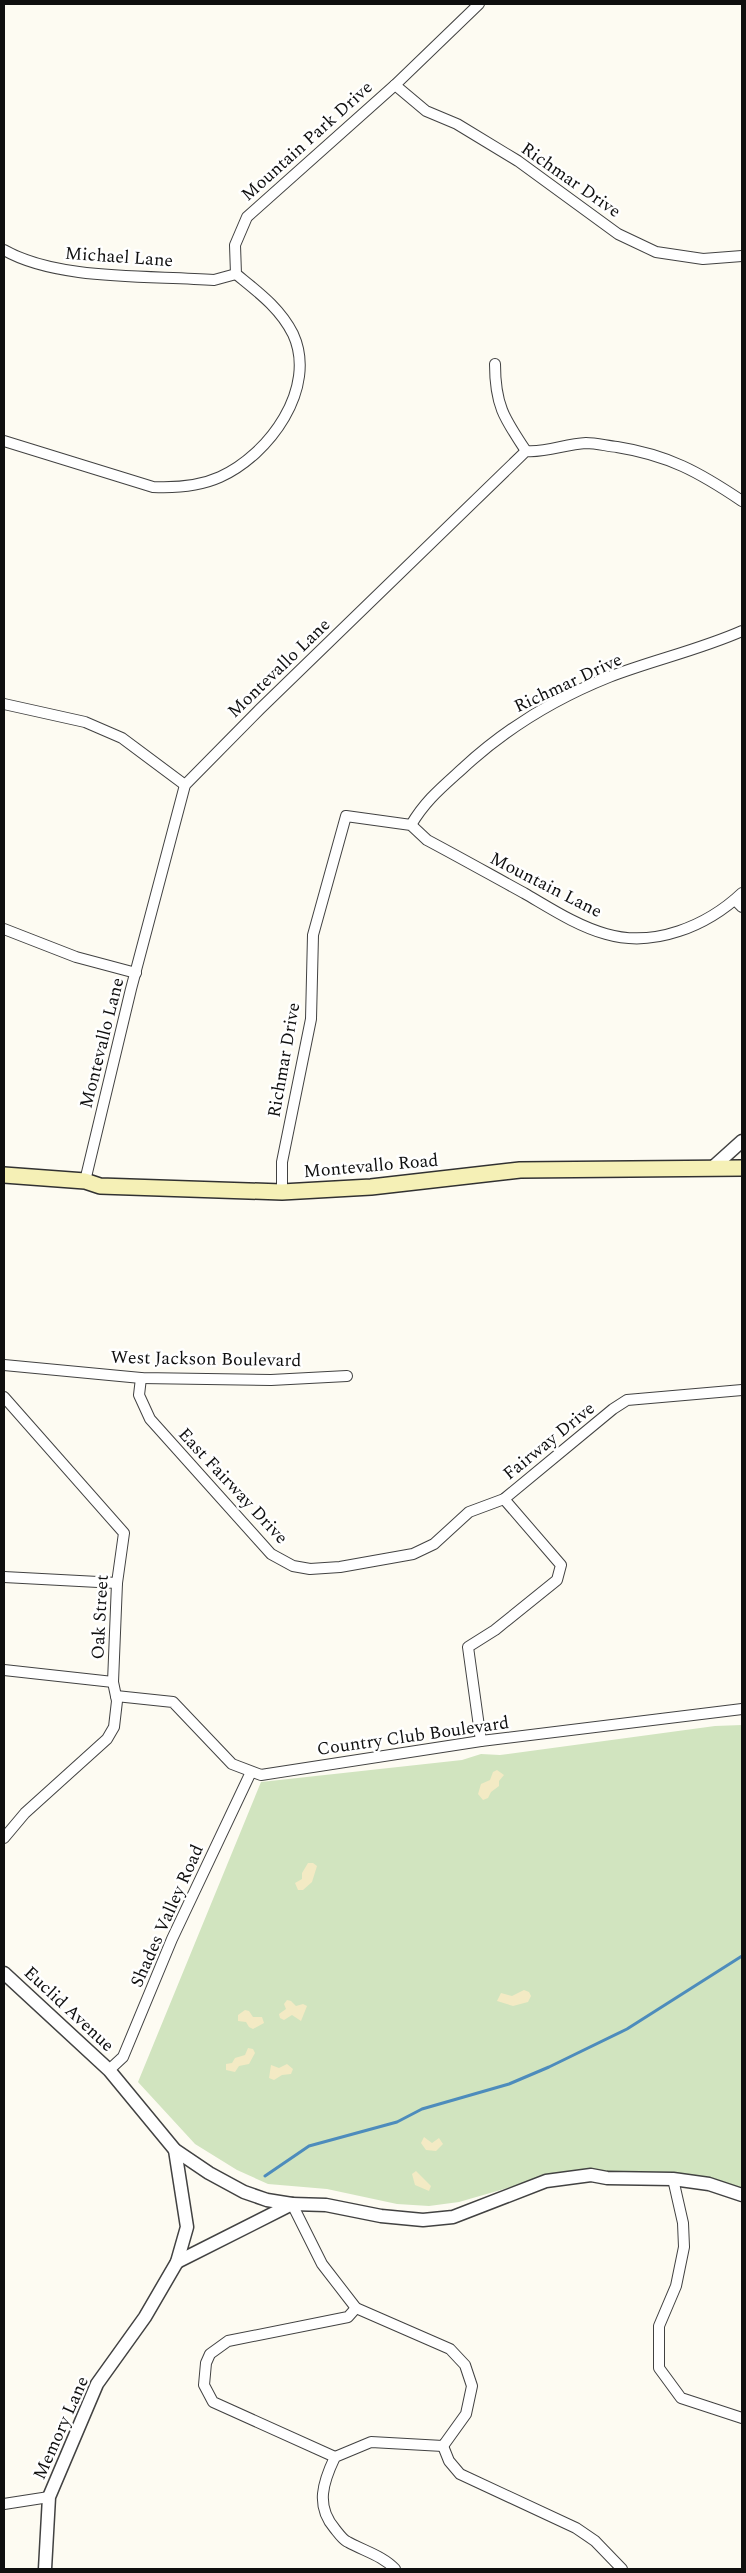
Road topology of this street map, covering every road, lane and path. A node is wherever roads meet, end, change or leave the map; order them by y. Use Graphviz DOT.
graph roads {
  1 [pos="480,4"];
  2 [pos="395,85"];
  3 [pos="4,250"];
  4 [pos="742,256"];
  5 [pos="236,274"];
  6 [pos="495,364"];
  7 [pos="4,441"];
  8 [pos="526,451"];
  9 [pos="742,501"];
  10 [pos="742,631"];
  11 [pos="4,704"];
  12 [pos="185,785"];
  13 [pos="346,816"];
  14 [pos="411,825"];
  15 [pos="740,900"];
  16 [pos="4,929"];
  17 [pos="136,974"];
  18 [pos="742,1141"];
  19 [pos="712,1168"];
  20 [pos="742,1168"];
  21 [pos="4,1175"];
  22 [pos="85,1181"];
  23 [pos="282,1192"];
  24 [pos="4,1364"];
  25 [pos="347,1376"];
  26 [pos="141,1378"];
  27 [pos="742,1390"];
  28 [pos="4,1397"];
  29 [pos="504,1499"];
  30 [pos="4,1577"];
  31 [pos="117,1583"];
  32 [pos="4,1670"];
  33 [pos="113,1682"];
  34 [pos="116,1696"];
  35 [pos="742,1709"];
  36 [pos="481,1742"];
  37 [pos="251,1772"];
  38 [pos="4,1838"];
  39 [pos="4,1973"];
  40 [pos="109,2070"];
  41 [pos="175,2150"];
  42 [pos="673,2179"];
  43 [pos="742,2195"];
  44 [pos="292,2204"];
  45 [pos="176,2262"];
  46 [pos="356,2308"];
  47 [pos="742,2418"];
  48 [pos="443,2446"];
  49 [pos="335,2457"];
  50 [pos="49,2497"];
  51 [pos="4,2504"];
  52 [pos="45,2569"];
  53 [pos="395,2569"];
  54 [pos="622,2569"];
  1 -- 2 [label="street, Mountain Park Drive"];
  2 -- 4 [label="street, Richmar Drive"];
  2 -- 5 [label="street, Mountain Park Drive"];
  3 -- 5 [label="street, Michael Lane"];
  5 -- 7 [label="street"];
  6 -- 8 [label="street"];
  8 -- 9 [label="street"];
  8 -- 12 [label="street, Montevallo Lane"];
  10 -- 14 [label="street, Richmar Drive"];
  11 -- 12 [label="street"];
  12 -- 17 [label="street, Montevallo Lane"];
  13 -- 14 [label="street, Mountain Lane"];
  13 -- 23 [label="street, Richmar Drive"];
  14 -- 15 [label="street, Mountain Lane"];
  16 -- 17 [label="street"];
  17 -- 22 [label="street, Montevallo Lane"];
  18 -- 19 [label="street"];
  19 -- 20 [label="main road, Montevallo Road"];
  19 -- 23 [label="main road, Montevallo Road"];
  21 -- 22 [label="main road, Montevallo Road"];
  22 -- 23 [label="main road, Montevallo Road"];
  24 -- 26 [label="street, West Jackson Boulevard"];
  25 -- 26 [label="street, West Jackson Boulevard"];
  26 -- 29 [label="street, East Fairway Drive"];
  27 -- 29 [label="street, Fairway Drive"];
  28 -- 31 [label="street, Oak Street"];
  29 -- 36 [label="street, Fairway Drive"];
  30 -- 31 [label="street"];
  31 -- 33 [label="street, Oak Street"];
  32 -- 33 [label="street"];
  33 -- 34 [label="street, Oak Street"];
  34 -- 37 [label="street, Country Club Boulevard"];
  34 -- 38 [label="street, Oak Street"];
  35 -- 36 [label="street, Country Club Boulevard"];
  36 -- 37 [label="street, Country Club Boulevard"];
  37 -- 40 [label="street, Shades Valley Road"];
  39 -- 40 [label="street, Euclid Avenue"];
  40 -- 41 [label="street, Euclid Avenue"];
  41 -- 44 [label="street"];
  41 -- 45 [label="street, Memory Lane"];
  42 -- 43 [label="street"];
  42 -- 44 [label="street"];
  42 -- 47 [label="street"];
  44 -- 45 [label="street"];
  44 -- 46 [label="street"];
  45 -- 50 [label="street, Memory Lane"];
  46 -- 48 [label="street"];
  46 -- 49 [label="street"];
  48 -- 49 [label="street"];
  48 -- 54 [label="street"];
  49 -- 53 [label="street"];
  50 -- 51 [label="street"];
  50 -- 52 [label="street, Memory Lane"];
}
